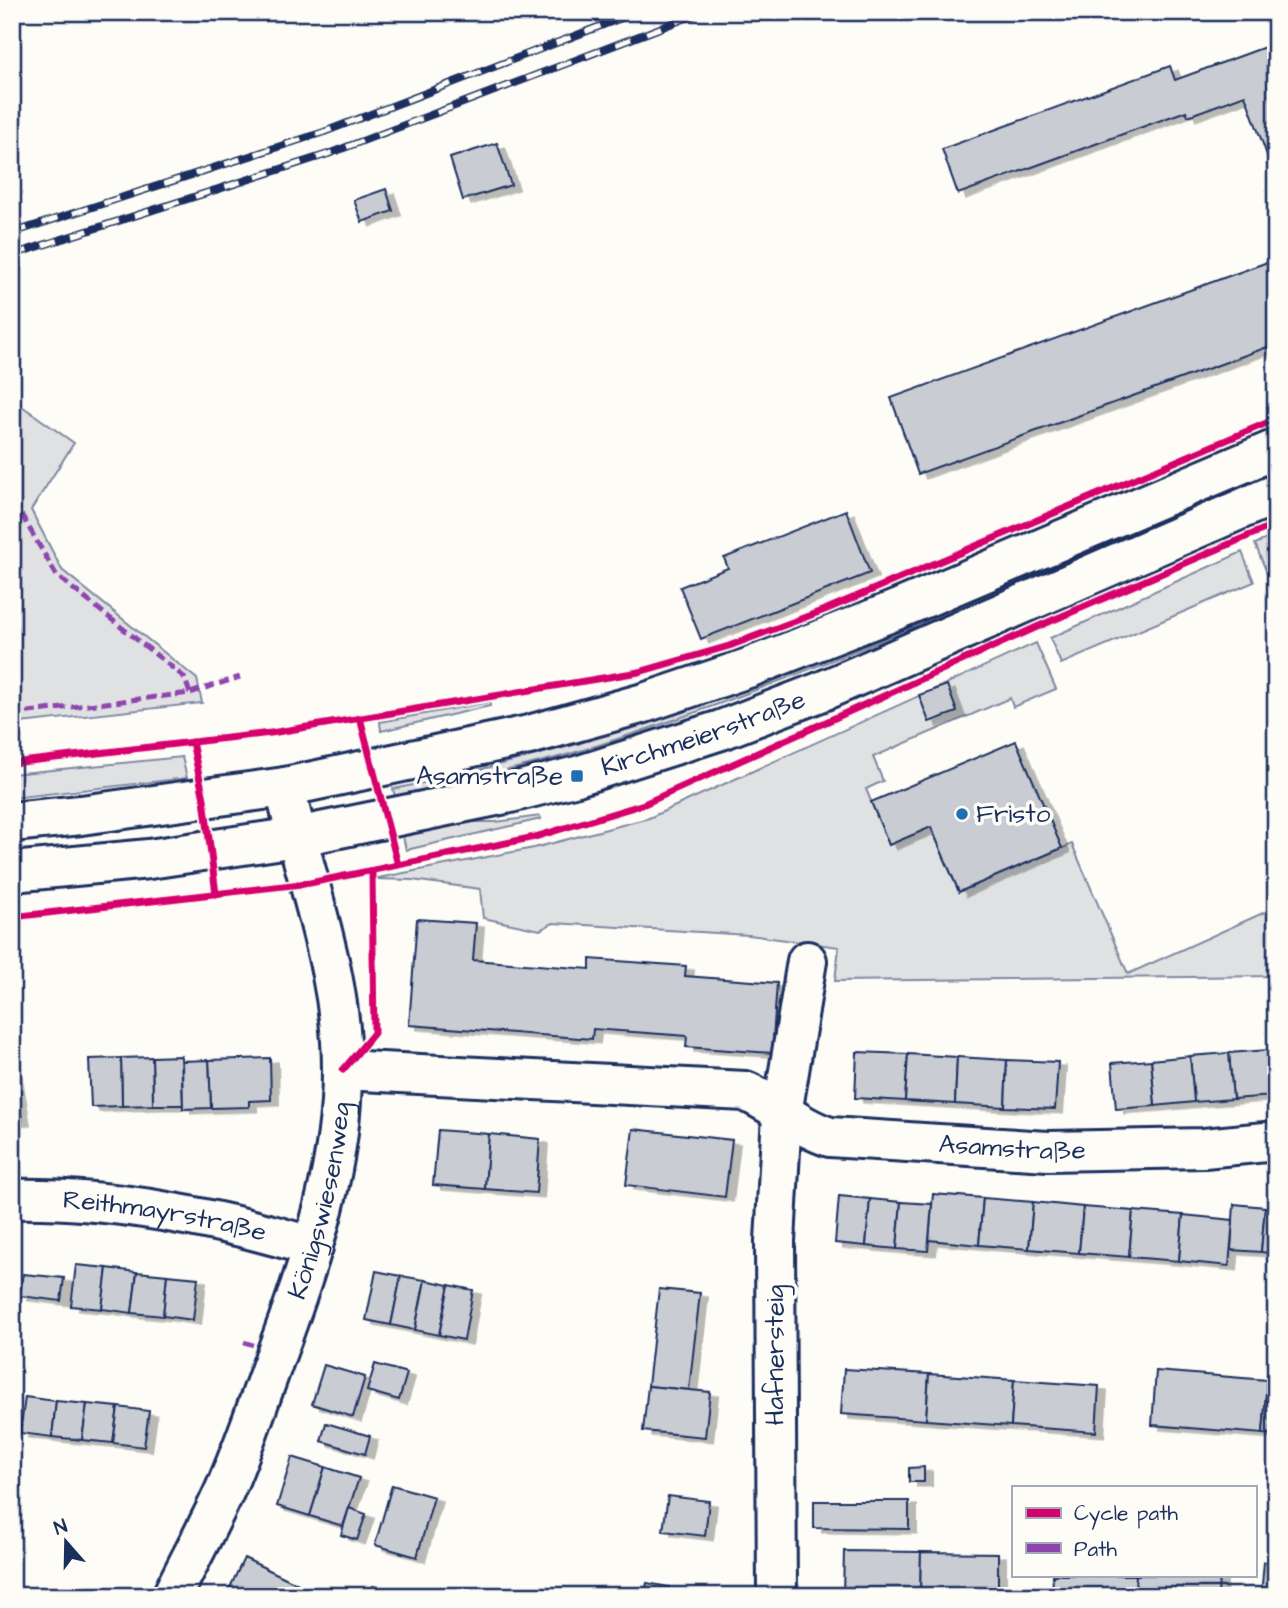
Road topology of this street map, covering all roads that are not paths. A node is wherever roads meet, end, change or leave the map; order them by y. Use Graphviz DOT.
graph roads {
  1 [pos="1276,449"];
  2 [pos="1276,494"];
  3 [pos="285,787"];
  4 [pos="12,821"];
  5 [pos="296,837"];
  6 [pos="12,872"];
  7 [pos="807,961"];
  8 [pos="342,1070"];
  9 [pos="782,1114"];
  10 [pos="1276,1141"];
  11 [pos="12,1199"];
  12 [pos="313,1247"];
  13 [pos="172,1596"];
  14 [pos="777,1596"];
  1 -- 3 [label="main road, Kirchmeierstraße"];
  2 -- 5 [label="main road, Kirchmeierstraße"];
  3 -- 4 [label="main road, Kirchmeierstraße"];
  3 -- 5 [label="main road, Königswiesenweg"];
  5 -- 6 [label="main road, Kirchmeierstraße"];
  5 -- 8 [label="main road, Königswiesenweg"];
  7 -- 9 [label="main road, Hafnersteig"];
  8 -- 9 [label="main road, Asamstraße"];
  8 -- 12 [label="main road, Königswiesenweg"];
  9 -- 10 [label="main road, Asamstraße"];
  9 -- 14 [label="main road, Hafnersteig"];
  11 -- 12 [label="main road, Reithmayrstraße"];
  12 -- 13 [label="main road, Königswiesenweg"];
}
